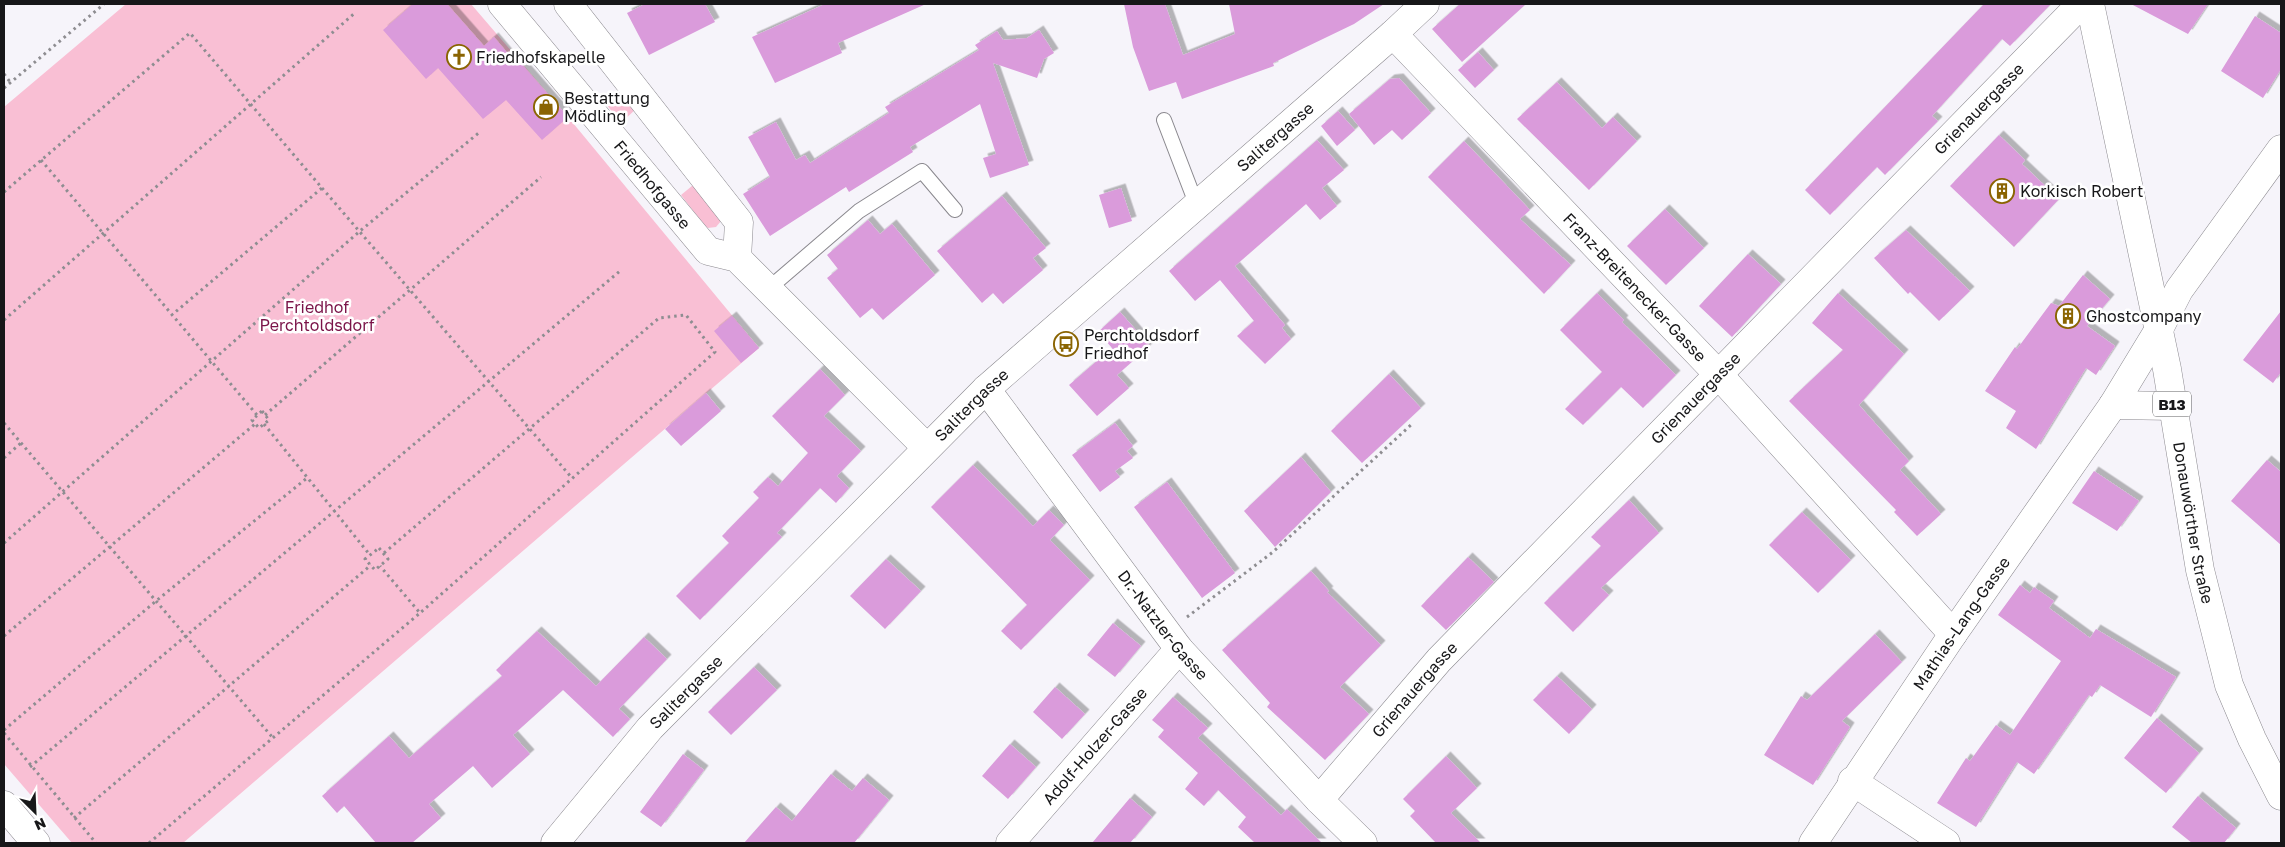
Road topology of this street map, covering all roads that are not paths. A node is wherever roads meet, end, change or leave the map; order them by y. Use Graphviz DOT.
graph roads {
  1 [pos="502,4"];
  2 [pos="568,4"];
  3 [pos="1425,4"];
  4 [pos="2081,4"];
  5 [pos="2090,4"];
  6 [pos="1393,34"];
  7 [pos="1164,120"];
  8 [pos="2281,148"];
  9 [pos="1197,206"];
  10 [pos="955,210"];
  11 [pos="736,258"];
  12 [pos="767,290"];
  13 [pos="2158,331"];
  14 [pos="1718,374"];
  15 [pos="986,389"];
  16 [pos="2113,405"];
  17 [pos="2173,406"];
  18 [pos="926,447"];
  19 [pos="1953,634"];
  20 [pos="1173,641"];
  21 [pos="1852,781"];
  22 [pos="2281,796"];
  23 [pos="1318,800"];
  24 [pos="4,805"];
  25 [pos="36,843"];
  26 [pos="555,843"];
  27 [pos="1010,843"];
  28 [pos="1363,843"];
  29 [pos="1812,843"];
  30 [pos="1946,843"];
  1 -- 11 [label="street, Friedhofgasse"];
  2 -- 11 [label="street"];
  3 -- 6 [label="street, Salitergasse"];
  4 -- 14 [label="street, Grienauergasse"];
  5 -- 13 [label="street, Donauwörther Straße / B13"];
  6 -- 9 [label="street, Salitergasse"];
  6 -- 14 [label="street, Franz-Breitenecker-Gasse"];
  7 -- 9 [label="lane"];
  8 -- 13 [label="street, Mathias-Lang-Gasse"];
  9 -- 15 [label="street, Salitergasse"];
  10 -- 12 [label="lane"];
  11 -- 12 [label="street, Friedhofgasse"];
  12 -- 18 [label="street, Friedhofgasse"];
  13 -- 16 [label="street, Mathias-Lang-Gasse"];
  13 -- 17 [label="street, Donauwörther Straße / B13"];
  14 -- 19 [label="street, Franz-Breitenecker-Gasse"];
  14 -- 23 [label="street, Grienauergasse"];
  15 -- 18 [label="street, Salitergasse"];
  15 -- 20 [label="street, Dr.-Natzler-Gasse"];
  16 -- 17 [label="street"];
  16 -- 19 [label="street, Mathias-Lang-Gasse"];
  17 -- 22 [label="street, Donauwörther Straße / B13"];
  18 -- 26 [label="street, Salitergasse"];
  19 -- 21 [label="street, Mathias-Lang-Gasse"];
  20 -- 23 [label="street, Dr.-Natzler-Gasse"];
  20 -- 27 [label="street, Adolf-Holzer-Gasse"];
  21 -- 29 [label="street, Mathias-Lang-Gasse"];
  21 -- 30 [label="street"];
  23 -- 28 [label="street, Dr.-Natzler-Gasse"];
  24 -- 25 [label="street"];
}
